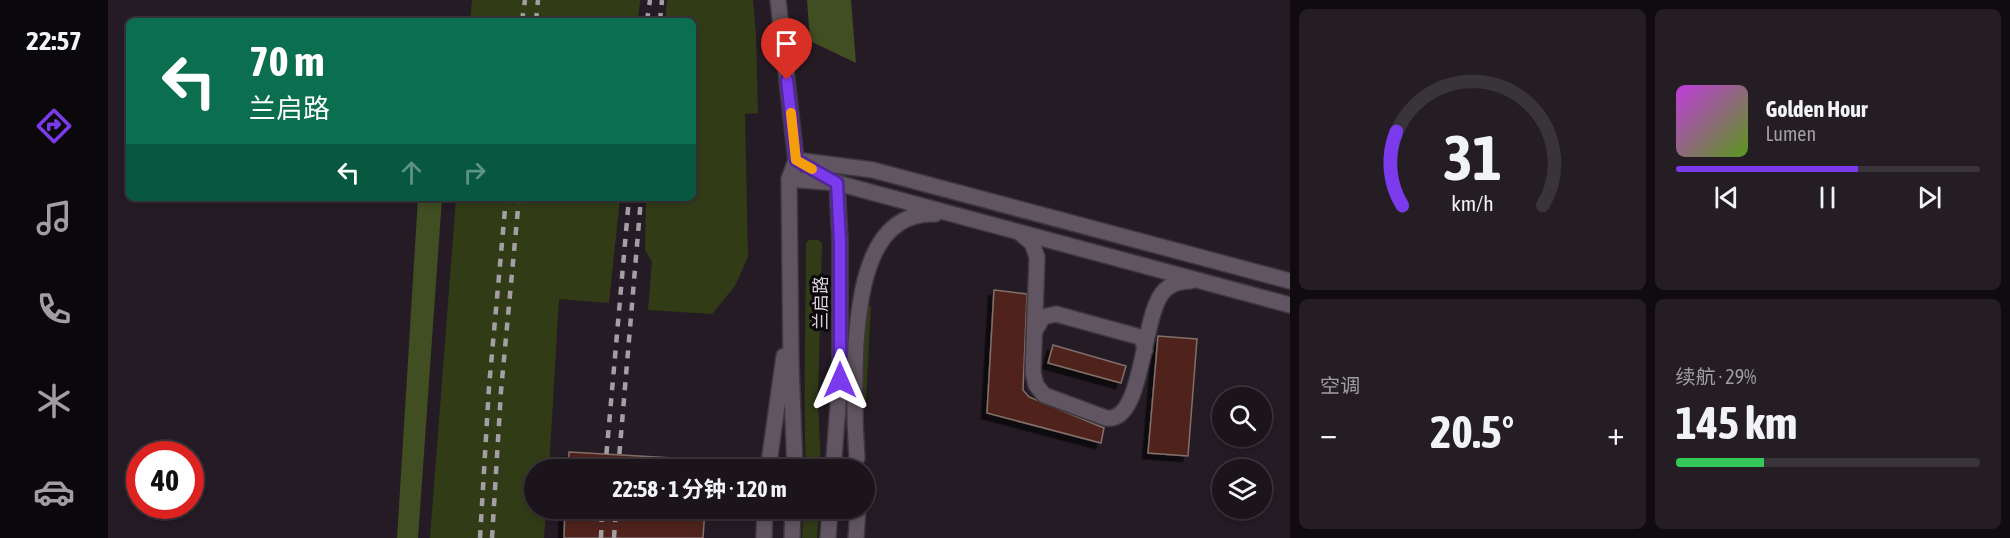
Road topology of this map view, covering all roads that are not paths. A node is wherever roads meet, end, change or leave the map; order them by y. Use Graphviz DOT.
graph roads {
  1 [pos="778,0"];
  2 [pos="796,160"];
  3 [pos="789,179"];
  4 [pos="837,183"];
  5 [pos="962,217"];
  6 [pos="1014,231"];
  7 [pos="1290,281"];
  8 [pos="1204,282"];
  9 [pos="790,293"];
  10 [pos="1290,305"];
  11 [pos="1035,331"];
  12 [pos="1144,350"];
  13 [pos="840,380"];
  14 [pos="769,459"];
  15 [pos="795,459"];
  16 [pos="834,459"];
  17 [pos="856,459"];
  18 [pos="857,459"];
  19 [pos="765,519"];
  20 [pos="793,519"];
  21 [pos="829,519"];
  22 [pos="857,519"];
  23 [pos="764,538"];
  24 [pos="792,538"];
  25 [pos="828,538"];
  26 [pos="856,538"];
  1 -- 2 [label="street, 兰启路"];
  2 -- 3 [label="street, 兰启路"];
  2 -- 4 [label="street"];
  2 -- 7 [label="street"];
  3 -- 4 [label="street"];
  3 -- 9 [label="street, 兰启路"];
  4 -- 5 [label="street"];
  4 -- 13 [label="street, 兰启路"];
  5 -- 6 [label="street"];
  5 -- 18 [label="street"];
  6 -- 8 [label="street"];
  6 -- 11 [label="street"];
  8 -- 10 [label="street"];
  8 -- 12 [label="street"];
  9 -- 14 [label="street"];
  9 -- 15 [label="street, 兰启路"];
  11 -- 12 [label="street"];
  11 -- 12 [label="street"];
  13 -- 16 [label="street, 兰启路"];
  13 -- 17 [label="street"];
  19 -- 23 [label="street"];
  20 -- 24 [label="street"];
  21 -- 25 [label="street"];
  22 -- 26 [label="street"];
}
